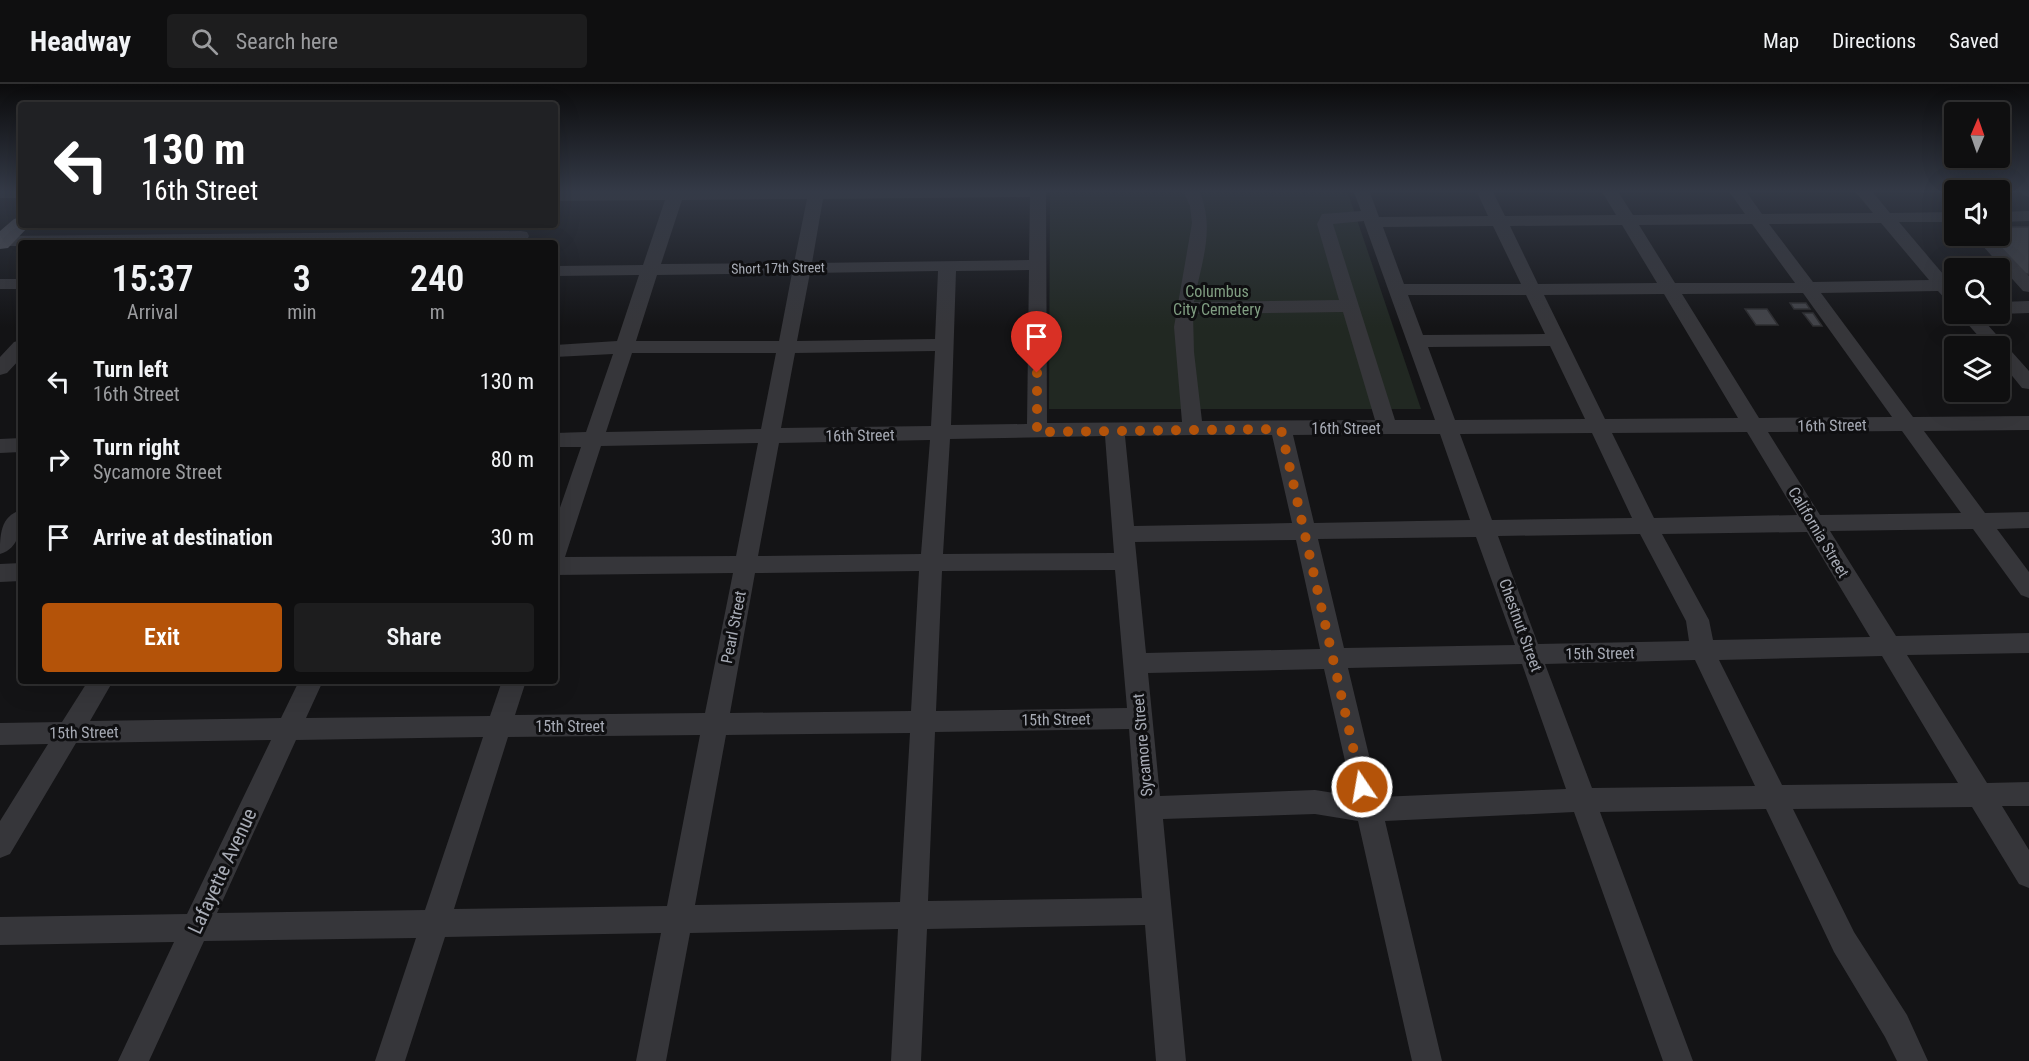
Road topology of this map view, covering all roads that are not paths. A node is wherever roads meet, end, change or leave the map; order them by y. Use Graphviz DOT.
graph roads {
  1 [pos="232,236"];
  2 [pos="290,236"];
  3 [pos="661,236"];
  4 [pos="808,236"];
  5 [pos="1037,236"];
  6 [pos="1199,236"];
  7 [pos="1328,236"];
  8 [pos="1377,236"];
  9 [pos="1507,236"];
  10 [pos="1637,236"];
  11 [pos="1769,236"];
  12 [pos="1900,236"];
  13 [pos="155,240"];
  14 [pos="1,242"];
  15 [pos="18,242"];
  16 [pos="1991,246"];
  17 [pos="1037,265"];
  18 [pos="947,266"];
  19 [pos="802,268"];
  20 [pos="649,270"];
  21 [pos="558,271"];
  22 [pos="0,284"];
  23 [pos="18,284"];
  24 [pos="1944,285"];
  25 [pos="2029,287"];
  26 [pos="1669,288"];
  27 [pos="1806,288"];
  28 [pos="1532,289"];
  29 [pos="1398,290"];
  30 [pos="1944,291"];
  31 [pos="1349,306"];
  32 [pos="2029,307"];
  33 [pos="1186,308"];
  34 [pos="2010,308"];
  35 [pos="1977,324"];
  36 [pos="1987,336"];
  37 [pos="1557,340"];
  38 [pos="1417,341"];
  39 [pos="944,344"];
  40 [pos="622,347"];
  41 [pos="788,347"];
  42 [pos="558,351"];
  43 [pos="12,352"];
  44 [pos="2010,362"];
  45 [pos="0,369"];
  46 [pos="2029,383"];
  47 [pos="2029,423"];
  48 [pos="1908,424"];
  49 [pos="1754,426"];
  50 [pos="1599,427"];
  51 [pos="1387,428"];
  52 [pos="1450,428"];
  53 [pos="1114,429"];
  54 [pos="1193,429"];
  55 [pos="1281,429"];
  56 [pos="1037,432"];
  57 [pos="941,434"];
  58 [pos="771,437"];
  59 [pos="593,439"];
  60 [pos="558,440"];
  61 [pos="18,445"];
  62 [pos="0,446"];
  63 [pos="2029,520"];
  64 [pos="1977,521"];
  65 [pos="18,522"];
  66 [pos="1813,523"];
  67 [pos="1647,526"];
  68 [pos="1486,529"];
  69 [pos="1305,531"];
  70 [pos="1123,534"];
  71 [pos="0,546"];
  72 [pos="558,546"];
  73 [pos="1126,561"];
  74 [pos="931,562"];
  75 [pos="745,564"];
  76 [pos="558,566"];
  77 [pos="18,572"];
  78 [pos="0,573"];
  79 [pos="2029,588"];
  80 [pos="2029,643"];
  81 [pos="1888,646"];
  82 [pos="1703,651"];
  83 [pos="1532,655"];
  84 [pos="1335,659"];
  85 [pos="1135,663"];
  86 [pos="99,684"];
  87 [pos="310,684"];
  88 [pos="513,684"];
  89 [pos="1140,718"];
  90 [pos="924,721"];
  91 [pos="715,725"];
  92 [pos="499,726"];
  93 [pos="289,727"];
  94 [pos="69,732"];
  95 [pos="0,734"];
  96 [pos="2029,794"];
  97 [pos="1980,795"];
  98 [pos="1774,798"];
  99 [pos="1585,800"];
  100 [pos="1148,808"];
  101 [pos="1367,810"];
  102 [pos="0,845"];
  103 [pos="2029,875"];
  104 [pos="1157,911"];
  105 [pos="914,916"];
  106 [pos="678,919"];
  107 [pos="434,924"];
  108 [pos="195,929"];
  109 [pos="0,931"];
  110 [pos="133,1061"];
  111 [pos="390,1061"];
  112 [pos="651,1061"];
  113 [pos="906,1061"];
  114 [pos="1171,1061"];
  115 [pos="1427,1061"];
  116 [pos="1678,1061"];
  117 [pos="1913,1061"];
  1 -- 2 [label="street"];
  1 -- 13 [label="street"];
  3 -- 20 [label="street"];
  4 -- 19 [label="street, Pearl Street"];
  5 -- 17 [label="street"];
  6 -- 33 [label="street"];
  7 -- 31 [label="street"];
  8 -- 29 [label="street, Chestnut Street"];
  9 -- 28 [label="street"];
  10 -- 26 [label="street, California Street"];
  11 -- 27 [label="street"];
  12 -- 24 [label="street"];
  14 -- 15 [label="street"];
  16 -- 25 [label="street"];
  17 -- 18 [label="street, Short 17th Street"];
  17 -- 56 [label="street"];
  18 -- 19 [label="street, Short 17th Street"];
  18 -- 39 [label="street"];
  19 -- 20 [label="street, Short 17th Street"];
  19 -- 41 [label="street, Pearl Street"];
  20 -- 21 [label="street, Short 17th Street"];
  20 -- 40 [label="street"];
  22 -- 23 [label="street"];
  26 -- 27 [label="street"];
  26 -- 28 [label="street"];
  26 -- 49 [label="street, California Street"];
  27 -- 30 [label="street"];
  27 -- 48 [label="street"];
  28 -- 29 [label="street"];
  28 -- 37 [label="street"];
  29 -- 38 [label="street, Chestnut Street"];
  31 -- 33 [label="street"];
  31 -- 51 [label="street"];
  32 -- 34 [label="street"];
  33 -- 54 [label="street"];
  35 -- 36 [label="street"];
  37 -- 38 [label="street"];
  37 -- 50 [label="street"];
  38 -- 52 [label="street, Chestnut Street"];
  39 -- 41 [label="street"];
  39 -- 57 [label="street"];
  40 -- 41 [label="street"];
  40 -- 42 [label="street"];
  40 -- 59 [label="street"];
  41 -- 58 [label="street, Pearl Street"];
  43 -- 45 [label="street"];
  44 -- 46 [label="street"];
  47 -- 48 [label="street, 16th Street"];
  48 -- 49 [label="street, 16th Street"];
  48 -- 64 [label="street"];
  49 -- 50 [label="street, 16th Street"];
  49 -- 66 [label="street, California Street"];
  50 -- 52 [label="street, 16th Street"];
  50 -- 67 [label="street"];
  51 -- 52 [label="street, 16th Street"];
  51 -- 55 [label="street, 16th Street"];
  52 -- 68 [label="street, Chestnut Street"];
  53 -- 54 [label="street, 16th Street"];
  53 -- 56 [label="street, 16th Street"];
  53 -- 70 [label="street, Sycamore Street"];
  54 -- 55 [label="street, 16th Street"];
  55 -- 69 [label="street"];
  56 -- 57 [label="street, 16th Street"];
  57 -- 58 [label="street, 16th Street"];
  57 -- 74 [label="street"];
  58 -- 59 [label="street, 16th Street"];
  58 -- 75 [label="street, Pearl Street"];
  59 -- 60 [label="street, 16th Street"];
  59 -- 72 [label="street"];
  61 -- 62 [label="street"];
  63 -- 64 [label="street"];
  64 -- 66 [label="street"];
  64 -- 79 [label="street"];
  65 -- 71 [label="street"];
  66 -- 67 [label="street"];
  66 -- 81 [label="street, California Street"];
  67 -- 68 [label="street"];
  67 -- 82 [label="street"];
  68 -- 69 [label="street"];
  68 -- 83 [label="street, Chestnut Street"];
  69 -- 70 [label="street"];
  69 -- 84 [label="street"];
  70 -- 73 [label="street, Sycamore Street"];
  73 -- 74 [label="street"];
  73 -- 85 [label="street, Sycamore Street"];
  74 -- 75 [label="street"];
  74 -- 90 [label="street"];
  75 -- 76 [label="street"];
  75 -- 91 [label="street, Pearl Street"];
  77 -- 78 [label="street"];
  80 -- 81 [label="street, 15th Street"];
  81 -- 82 [label="street, 15th Street"];
  81 -- 97 [label="street, California Street"];
  82 -- 83 [label="street, 15th Street"];
  82 -- 98 [label="street"];
  83 -- 84 [label="street, 15th Street"];
  83 -- 99 [label="street, Chestnut Street"];
  84 -- 85 [label="street, 15th Street"];
  84 -- 101 [label="street"];
  85 -- 89 [label="street, Sycamore Street"];
  86 -- 94 [label="street"];
  87 -- 93 [label="street, Lafayette Avenue"];
  88 -- 92 [label="street"];
  89 -- 90 [label="street, 15th Street"];
  89 -- 100 [label="street, Sycamore Street"];
  90 -- 91 [label="street, 15th Street"];
  90 -- 105 [label="street"];
  91 -- 92 [label="street, 15th Street"];
  91 -- 106 [label="street, Pearl Street"];
  92 -- 93 [label="street, 15th Street"];
  92 -- 107 [label="street"];
  93 -- 94 [label="street, 15th Street"];
  93 -- 108 [label="street, Lafayette Avenue"];
  94 -- 95 [label="street, 15th Street"];
  94 -- 102 [label="street"];
  96 -- 97 [label="street"];
  97 -- 98 [label="street"];
  97 -- 103 [label="street, California Street"];
  98 -- 99 [label="street"];
  98 -- 117 [label="street"];
  99 -- 101 [label="street"];
  99 -- 116 [label="street, Chestnut Street"];
  100 -- 101 [label="street"];
  100 -- 104 [label="street, Sycamore Street"];
  101 -- 115 [label="street"];
  104 -- 105 [label="street"];
  104 -- 114 [label="street, Sycamore Street"];
  105 -- 106 [label="street"];
  105 -- 113 [label="street"];
  106 -- 107 [label="street"];
  106 -- 112 [label="street, Pearl Street"];
  107 -- 108 [label="street"];
  107 -- 111 [label="street"];
  108 -- 109 [label="street"];
  108 -- 110 [label="street, Lafayette Avenue"];
}
